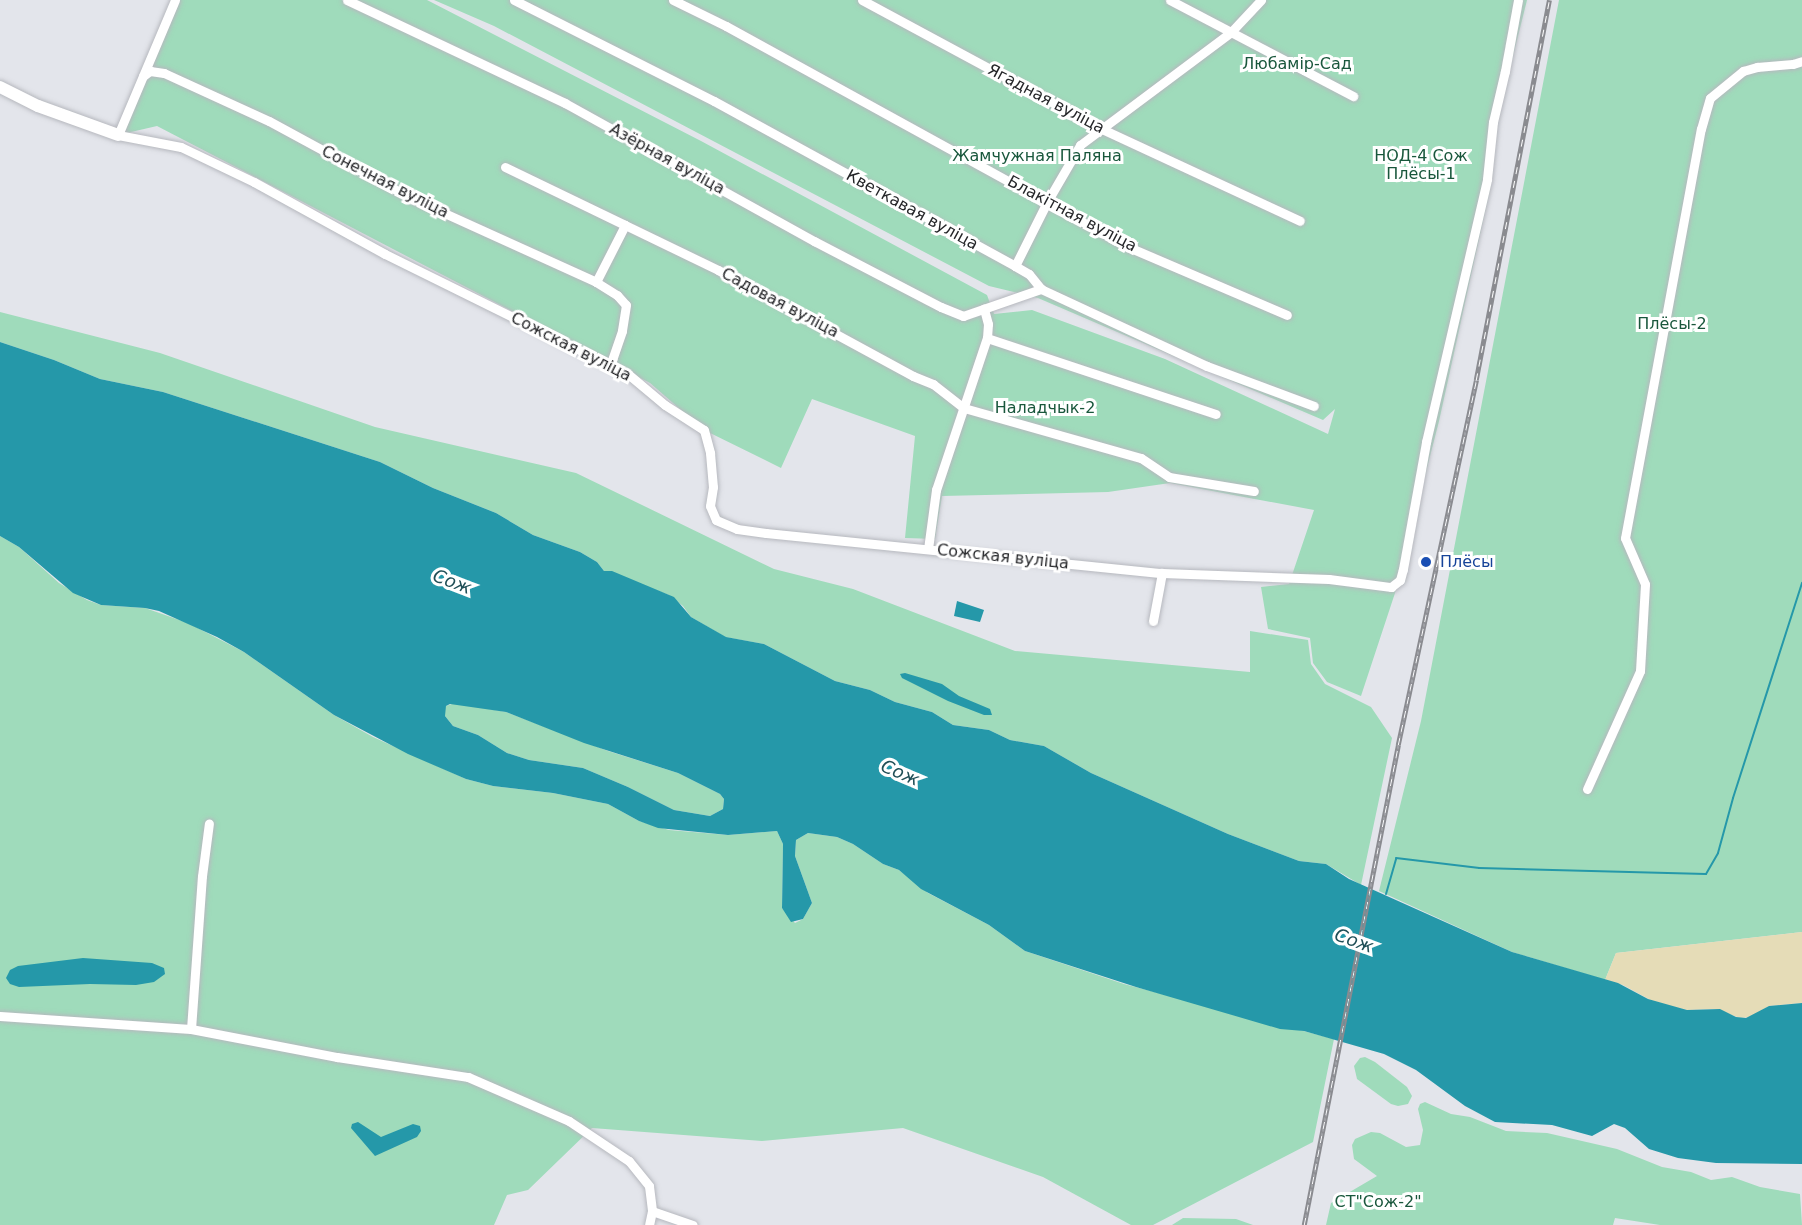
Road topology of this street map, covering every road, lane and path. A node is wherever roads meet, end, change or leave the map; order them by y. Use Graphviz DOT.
graph roads {
  1 [pos="175,0"];
  2 [pos="347,0"];
  3 [pos="514,0"];
  4 [pos="673,0"];
  5 [pos="862,0"];
  6 [pos="1170,0"];
  7 [pos="1261,0"];
  8 [pos="1518,0"];
  9 [pos="1231,32"];
  10 [pos="1802,61"];
  11 [pos="143,76"];
  12 [pos="0,87"];
  13 [pos="1353,96"];
  14 [pos="1102,129"];
  15 [pos="118,135"];
  16 [pos="505,167"];
  17 [pos="1047,201"];
  18 [pos="1300,221"];
  19 [pos="625,225"];
  20 [pos="1015,266"];
  21 [pos="596,282"];
  22 [pos="1041,289"];
  23 [pos="984,309"];
  24 [pos="1287,315"];
  25 [pos="987,339"];
  26 [pos="610,364"];
  27 [pos="1314,406"];
  28 [pos="964,408"];
  29 [pos="1216,414"];
  30 [pos="1254,491"];
  31 [pos="928,549"];
  32 [pos="1162,573"];
  33 [pos="1153,621"];
  34 [pos="1587,789"];
  35 [pos="209,823"];
  36 [pos="0,1016"];
  37 [pos="191,1029"];
  38 [pos="652,1211"];
  39 [pos="649,1225"];
  40 [pos="693,1225"];
  1 -- 11 [label="street"];
  2 -- 23 [label="street, Азёрная вуліца"];
  3 -- 20 [label="street, Кветкавая вуліца"];
  4 -- 17 [label="street, Блакітная вуліца"];
  5 -- 14 [label="street, Ягадная вуліца"];
  6 -- 9 [label="street"];
  7 -- 9 [label="street"];
  8 -- 32 [label="street, Сожская вуліца"];
  9 -- 13 [label="street"];
  9 -- 14 [label="street"];
  10 -- 34 [label="street"];
  11 -- 15 [label="street"];
  11 -- 21 [label="street, Сонечная вуліца"];
  12 -- 15 [label="street"];
  14 -- 17 [label="street"];
  14 -- 18 [label="street, Ягадная вуліца"];
  15 -- 26 [label="street, Сожская вуліца"];
  16 -- 19 [label="street, Садовая вуліца"];
  17 -- 20 [label="street"];
  17 -- 24 [label="street, Блакітная вуліца"];
  19 -- 21 [label="street"];
  19 -- 28 [label="street, Садовая вуліца"];
  20 -- 22 [label="street, Кветкавая вуліца"];
  21 -- 26 [label="street, Сонечная вуліца"];
  22 -- 23 [label="street, Азёрная вуліца"];
  22 -- 27 [label="street, Кветкавая вуліца"];
  23 -- 25 [label="street"];
  25 -- 28 [label="street"];
  25 -- 29 [label="street"];
  26 -- 31 [label="street, Сожская вуліца"];
  28 -- 30 [label="street"];
  28 -- 31 [label="street"];
  31 -- 32 [label="street, Сожская вуліца"];
  32 -- 33 [label="street"];
  35 -- 37 [label="street"];
  36 -- 37 [label="street"];
  37 -- 38 [label="street"];
  38 -- 39 [label="street"];
  38 -- 40 [label="street"];
}
